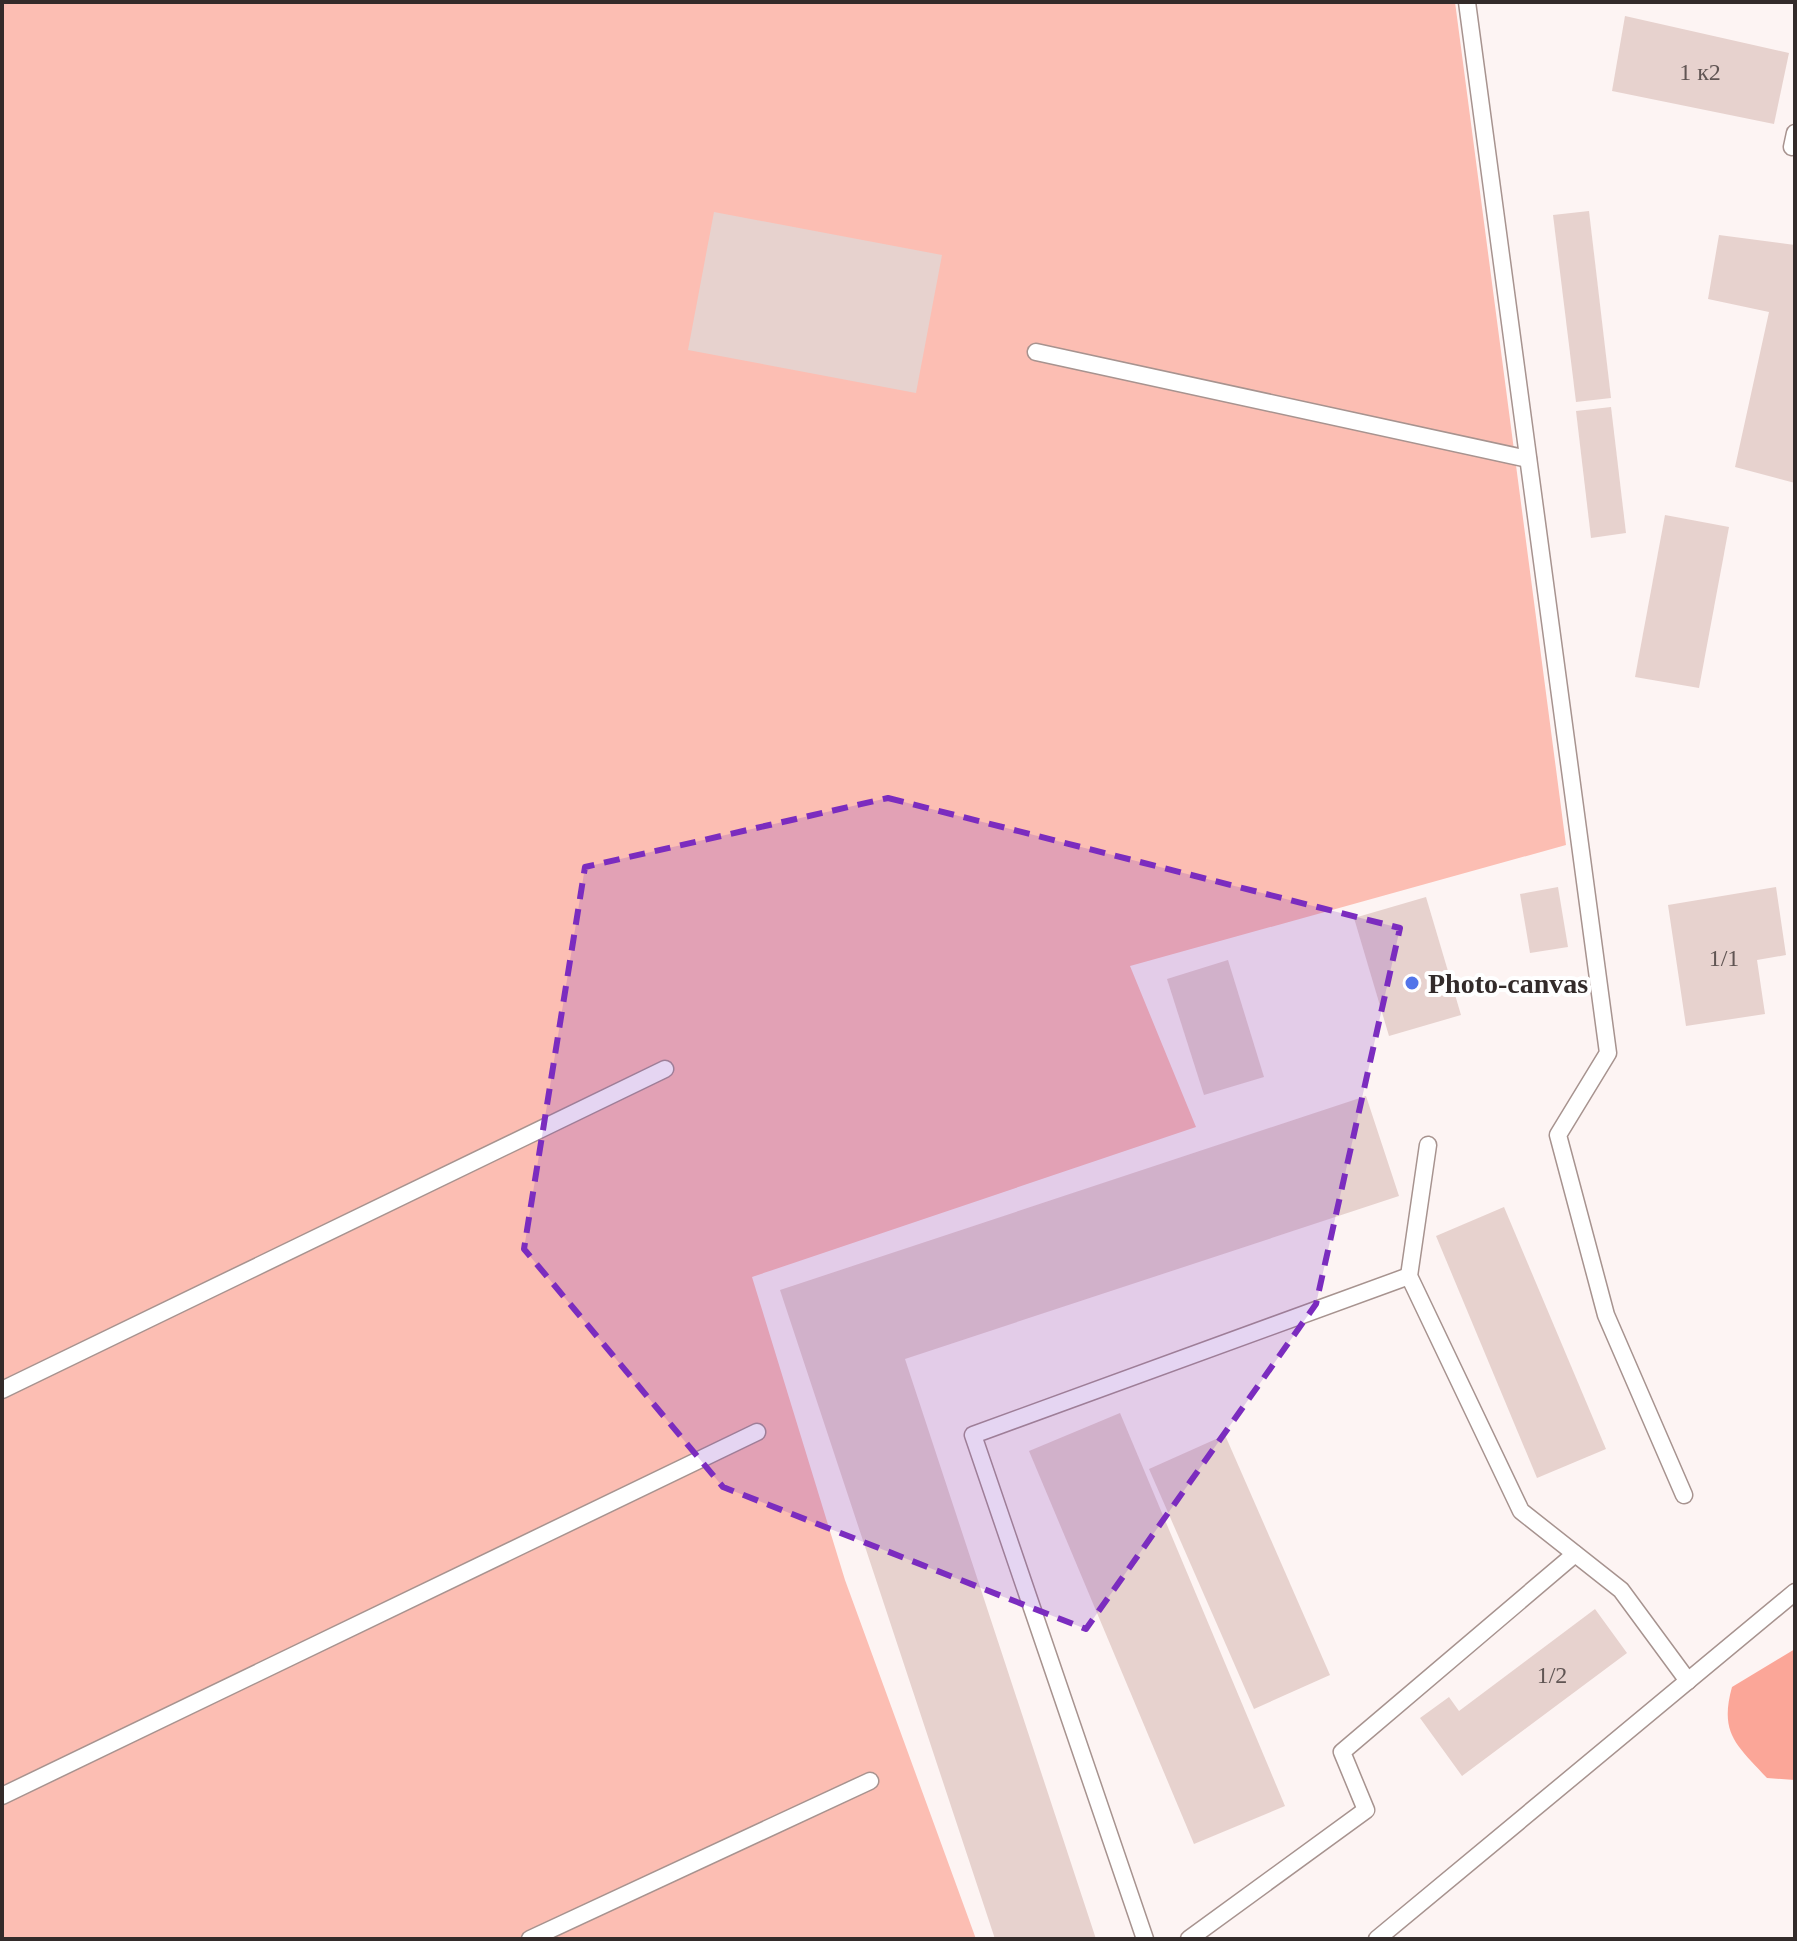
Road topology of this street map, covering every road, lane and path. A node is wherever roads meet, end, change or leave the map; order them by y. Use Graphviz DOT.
graph roads {
  1 [pos="1467,2"];
  2 [pos="1036,352"];
  3 [pos="1528,459"];
  4 [pos="665,1069"];
  5 [pos="1428,1145"];
  6 [pos="1409,1276"];
  7 [pos="2,1390"];
  8 [pos="757,1432"];
  9 [pos="1684,1495"];
  10 [pos="1575,1554"];
  11 [pos="1795,1592"];
  12 [pos="1688,1681"];
  13 [pos="870,1781"];
  14 [pos="2,1796"];
  15 [pos="530,1939"];
  16 [pos="1145,1939"];
  17 [pos="1189,1939"];
  18 [pos="1377,1939"];
  1 -- 3 [label="lane"];
  2 -- 3 [label="lane"];
  3 -- 9 [label="lane"];
  4 -- 7 [label="lane"];
  5 -- 6 [label="lane"];
  6 -- 10 [label="lane"];
  6 -- 16 [label="lane"];
  8 -- 14 [label="lane"];
  10 -- 12 [label="lane"];
  10 -- 17 [label="lane"];
  11 -- 12 [label="lane"];
  12 -- 18 [label="lane"];
  13 -- 15 [label="lane"];
}
